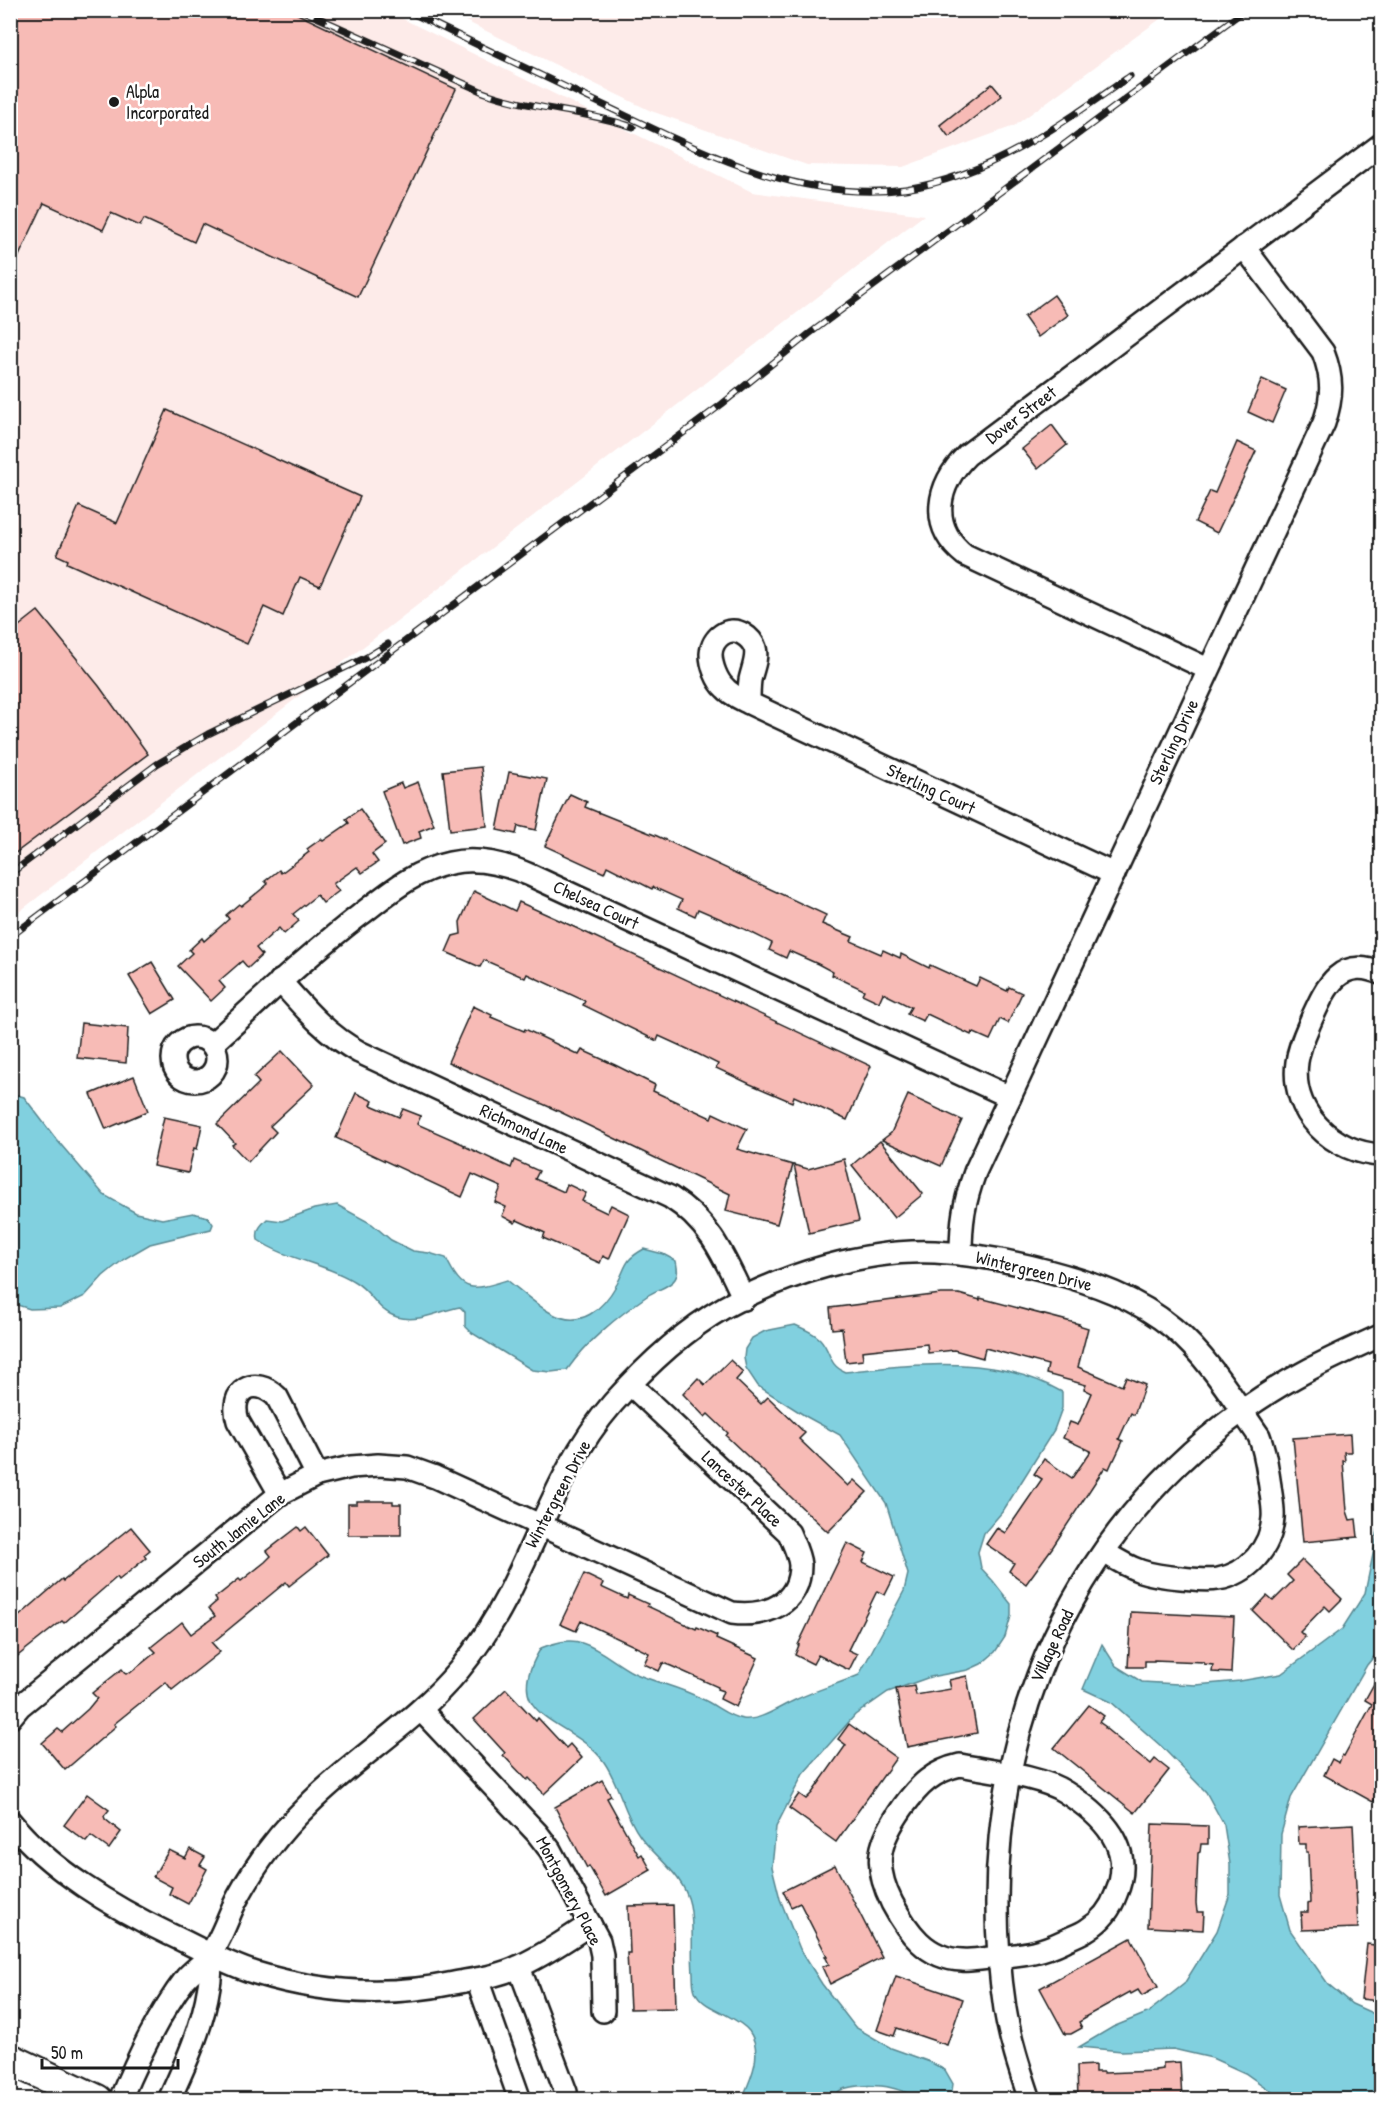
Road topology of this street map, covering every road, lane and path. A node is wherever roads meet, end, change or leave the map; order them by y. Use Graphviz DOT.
graph roads {
  1 [pos="1382,144"];
  2 [pos="1244,247"];
  3 [pos="1208,669"];
  4 [pos="749,703"];
  5 [pos="1114,874"];
  6 [pos="1382,974"];
  7 [pos="280,981"];
  8 [pos="212,1044"];
  9 [pos="1010,1097"];
  10 [pos="1382,1155"];
  11 [pos="961,1254"];
  12 [pos="744,1299"];
  13 [pos="1382,1335"];
  14 [pos="631,1384"];
  15 [pos="1242,1411"];
  16 [pos="317,1475"];
  17 [pos="280,1494"];
  18 [pos="541,1524"];
  19 [pos="1104,1552"];
  20 [pos="421,1710"];
  21 [pos="10,1718"];
  22 [pos="1008,1775"];
  23 [pos="10,1821"];
  24 [pos="590,1924"];
  25 [pos="211,1954"];
  26 [pos="999,1957"];
  27 [pos="519,1967"];
  28 [pos="477,1979"];
  29 [pos="603,2011"];
  30 [pos="10,2060"];
  31 [pos="97,2100"];
  32 [pos="120,2100"];
  33 [pos="169,2100"];
  34 [pos="520,2100"];
  35 [pos="566,2100"];
  36 [pos="1030,2100"];
  1 -- 2 [label="street, Dover Street"];
  2 -- 3 [label="street, Sterling Drive"];
  2 -- 3 [label="street, Dover Street"];
  3 -- 5 [label="street, Sterling Drive"];
  4 -- 5 [label="street, Sterling Court"];
  5 -- 9 [label="street, Sterling Drive"];
  6 -- 10 [label="street"];
  7 -- 8 [label="street, Chelsea Court"];
  7 -- 9 [label="street, Chelsea Court"];
  7 -- 12 [label="street, Richmond Lane"];
  9 -- 11 [label="street, Sterling Drive"];
  11 -- 12 [label="street, Wintergreen Drive"];
  11 -- 15 [label="street, Wintergreen Drive"];
  12 -- 14 [label="street, Wintergreen Drive"];
  13 -- 15 [label="street, Village Road"];
  14 -- 18 [label="street, Wintergreen Drive"];
  14 -- 18 [label="street, Lancester Place"];
  15 -- 19 [label="street, Village Road"];
  15 -- 19 [label="street, Wintergreen Drive"];
  16 -- 17 [label="street, South Jamie Lane"];
  16 -- 17 [label="street"];
  16 -- 18 [label="street, South Jamie Lane"];
  17 -- 21 [label="street, South Jamie Lane"];
  18 -- 20 [label="street, Wintergreen Drive"];
  19 -- 22 [label="street, Village Road"];
  20 -- 24 [label="street, Montgomery Place"];
  20 -- 25 [label="street, Wintergreen Drive"];
  22 -- 26 [label="street, Village Road"];
  22 -- 26 [label="street"];
  22 -- 26 [label="street"];
  23 -- 25 [label="street"];
  24 -- 27 [label="street"];
  24 -- 29 [label="street, Montgomery Place"];
  25 -- 28 [label="street"];
  25 -- 32 [label="street, Wintergreen Drive"];
  25 -- 33 [label="street, Wintergreen Drive"];
  26 -- 36 [label="street, Village Road"];
  27 -- 28 [label="street"];
  27 -- 35 [label="street"];
  28 -- 34 [label="street"];
  30 -- 31 [label="main road"];
}
